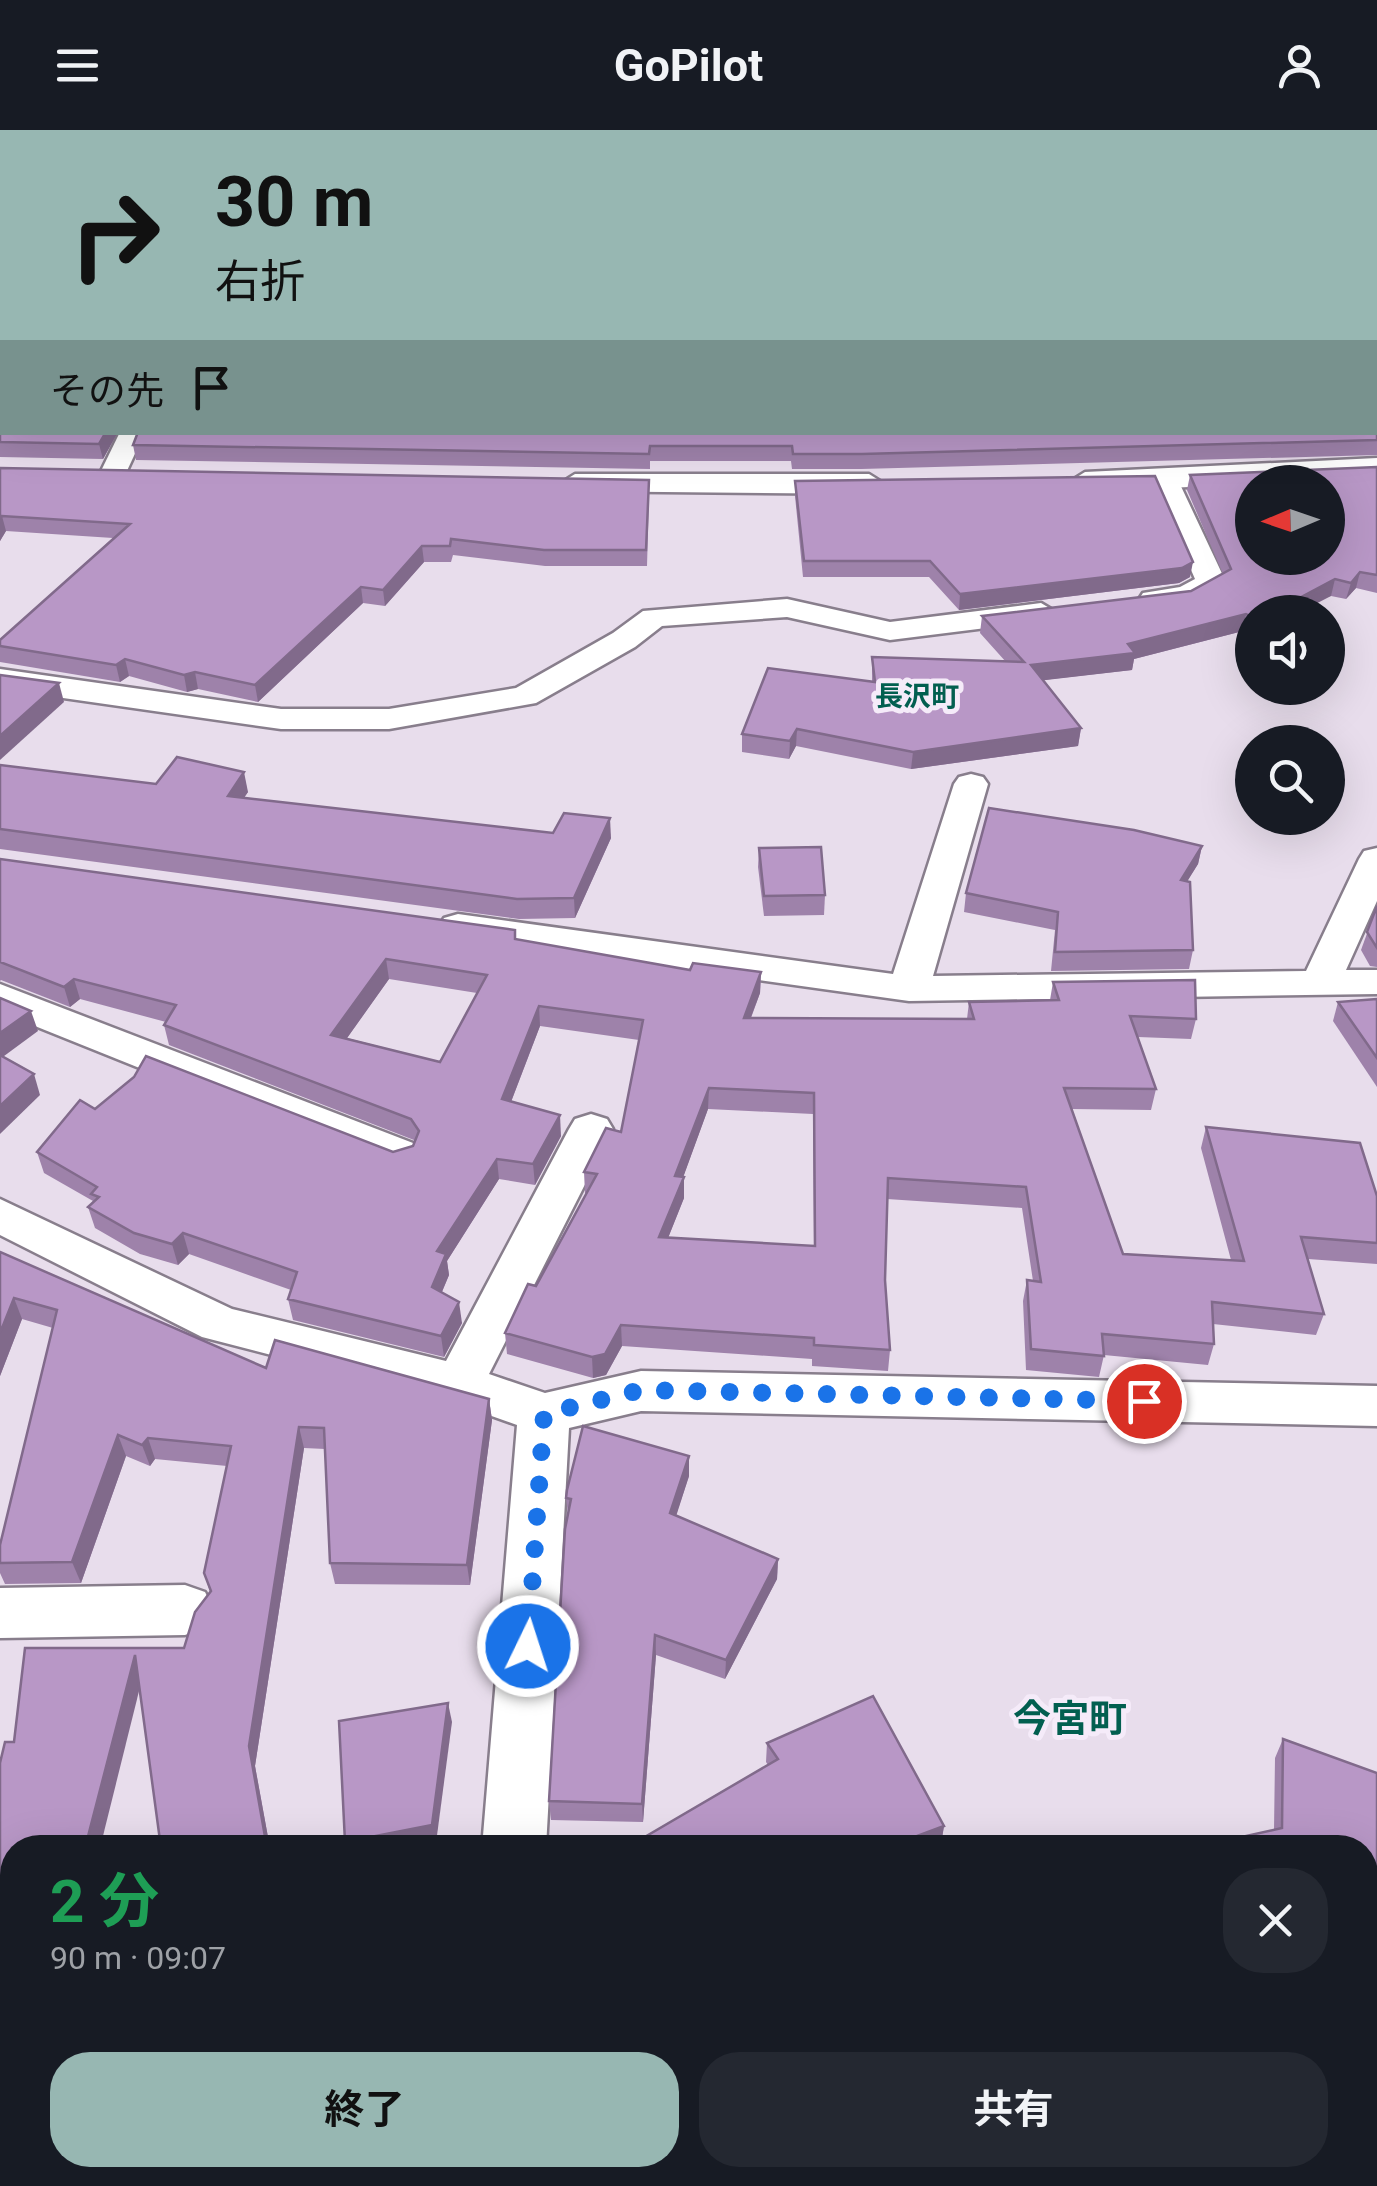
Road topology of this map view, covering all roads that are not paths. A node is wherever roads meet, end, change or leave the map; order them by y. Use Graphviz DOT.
graph roads {
  1 [pos="130,435"];
  2 [pos="1377,468"];
  3 [pos="97,473"];
  4 [pos="151,474"];
  5 [pos="1165,480"];
  6 [pos="1050,482"];
  7 [pos="543,484"];
  8 [pos="896,484"];
  9 [pos="1128,602"];
  10 [pos="1068,609"];
  11 [pos="0,679"];
  12 [pos="971,784"];
  13 [pos="1377,859"];
  14 [pos="425,922"];
  15 [pos="1377,982"];
  16 [pos="1319,986"];
  17 [pos="909,989"];
  18 [pos="0,997"];
  19 [pos="591,1129"];
  20 [pos="397,1154"];
  21 [pos="0,1215"];
  22 [pos="459,1384"];
  23 [pos="1377,1406"];
  24 [pos="544,1414"];
  25 [pos="185,1610"];
  26 [pos="0,1612"];
  27 [pos="515,1835"];
  1 -- 3 [label="street"];
  2 -- 5 [label="street"];
  3 -- 4 [label="street"];
  5 -- 6 [label="street"];
  5 -- 9 [label="street"];
  7 -- 8 [label="street"];
  10 -- 11 [label="street"];
  12 -- 17 [label="street"];
  13 -- 16 [label="street"];
  14 -- 17 [label="street"];
  15 -- 16 [label="street"];
  16 -- 17 [label="street"];
  18 -- 20 [label="street"];
  19 -- 22 [label="street"];
  21 -- 22 [label="street"];
  22 -- 24 [label="street"];
  23 -- 24 [label="street"];
  24 -- 27 [label="street"];
  25 -- 26 [label="street"];
}
